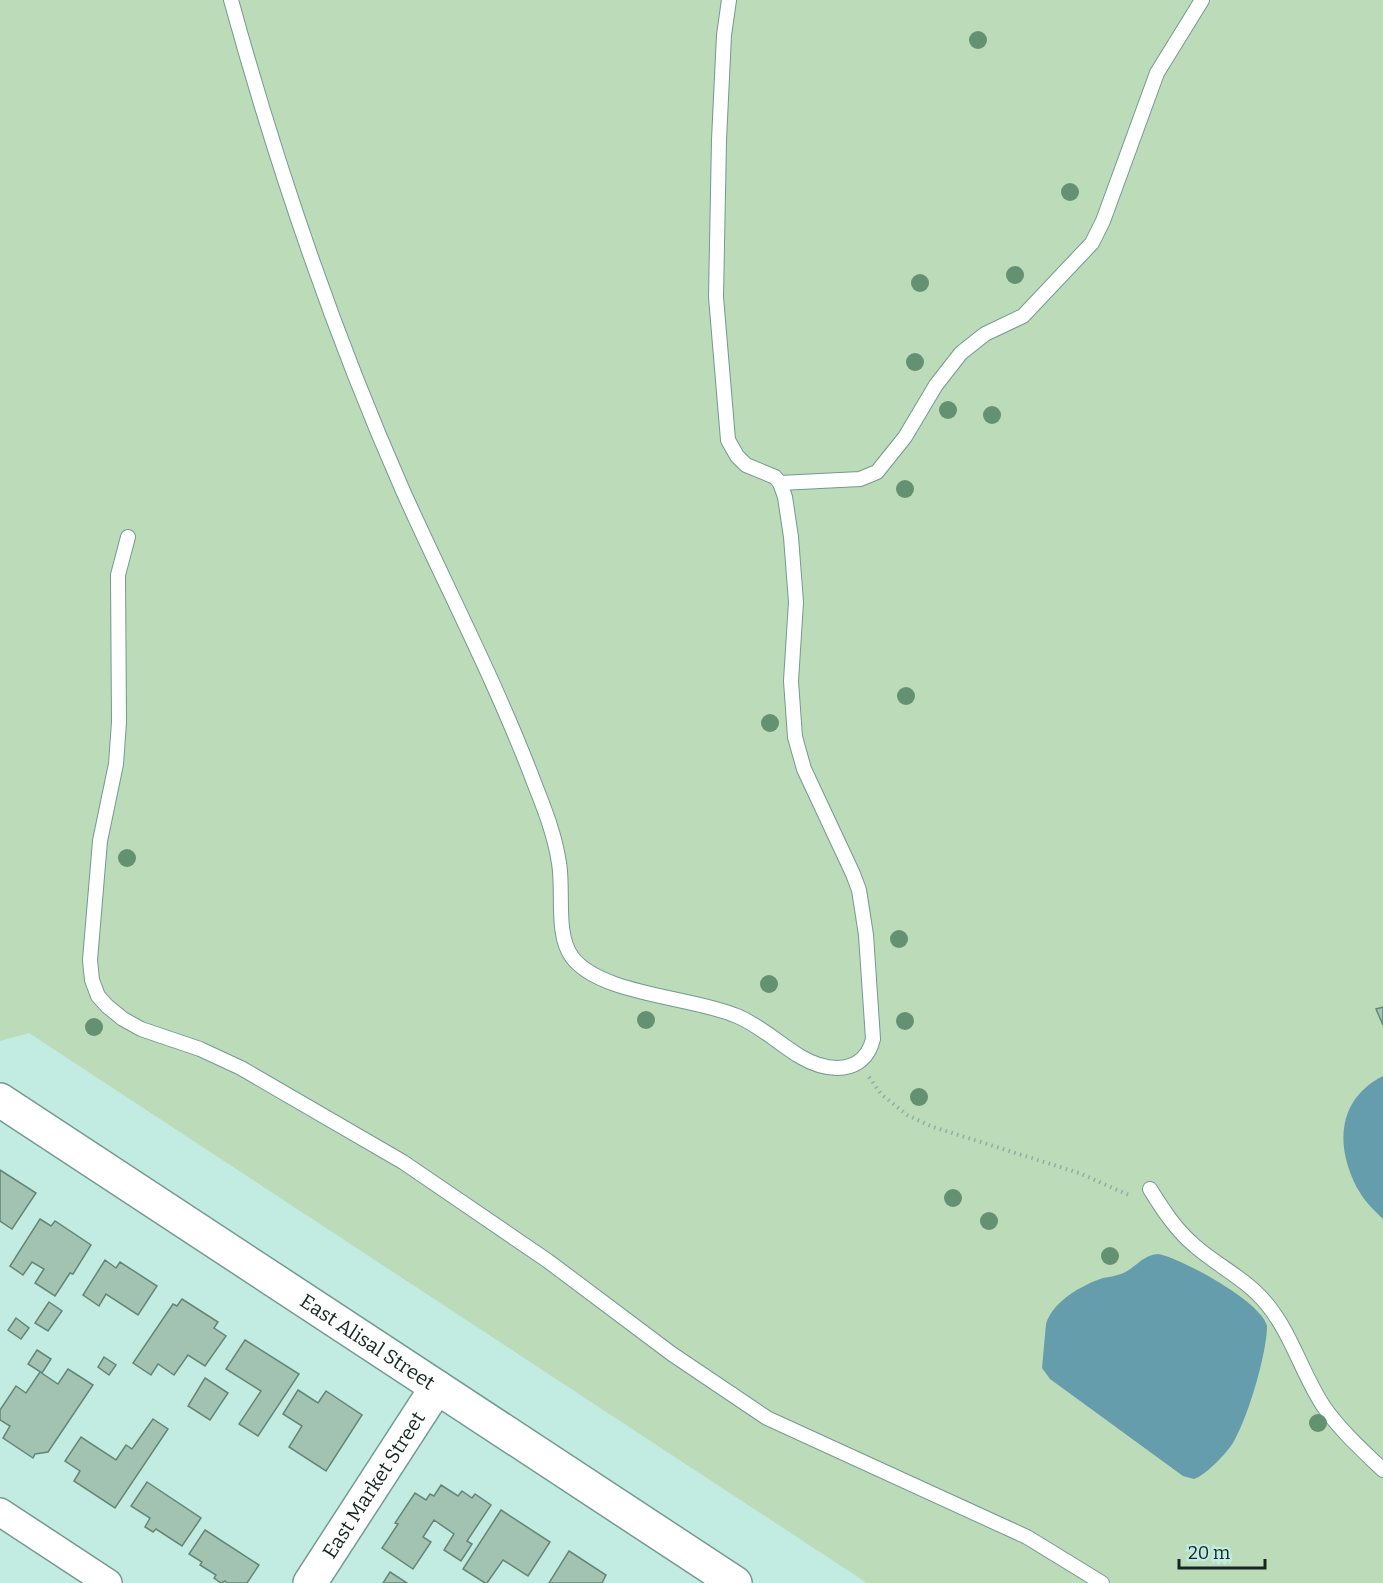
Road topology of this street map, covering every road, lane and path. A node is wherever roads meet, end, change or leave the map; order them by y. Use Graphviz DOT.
graph roads {
  1 [pos="231,0"];
  2 [pos="729,0"];
  3 [pos="1202,0"];
  4 [pos="780,483"];
  5 [pos="128,537"];
  6 [pos="859,1063"];
  7 [pos="0,1100"];
  8 [pos="1150,1189"];
  9 [pos="1166,1215"];
  10 [pos="437,1387"];
  11 [pos="1383,1470"];
  12 [pos="0,1512"];
  13 [pos="108,1583"];
  14 [pos="310,1583"];
  15 [pos="735,1583"];
  16 [pos="1102,1583"];
  1 -- 6 [label="lane"];
  2 -- 4 [label="lane"];
  3 -- 4 [label="lane"];
  4 -- 6 [label="lane"];
  5 -- 16 [label="lane"];
  6 -- 9 [label="path"];
  7 -- 10 [label="street, East Alisal Street"];
  8 -- 9 [label="lane"];
  9 -- 11 [label="lane"];
  10 -- 14 [label="street, East Market Street"];
  10 -- 15 [label="street, East Alisal Street"];
  12 -- 13 [label="street"];
}
